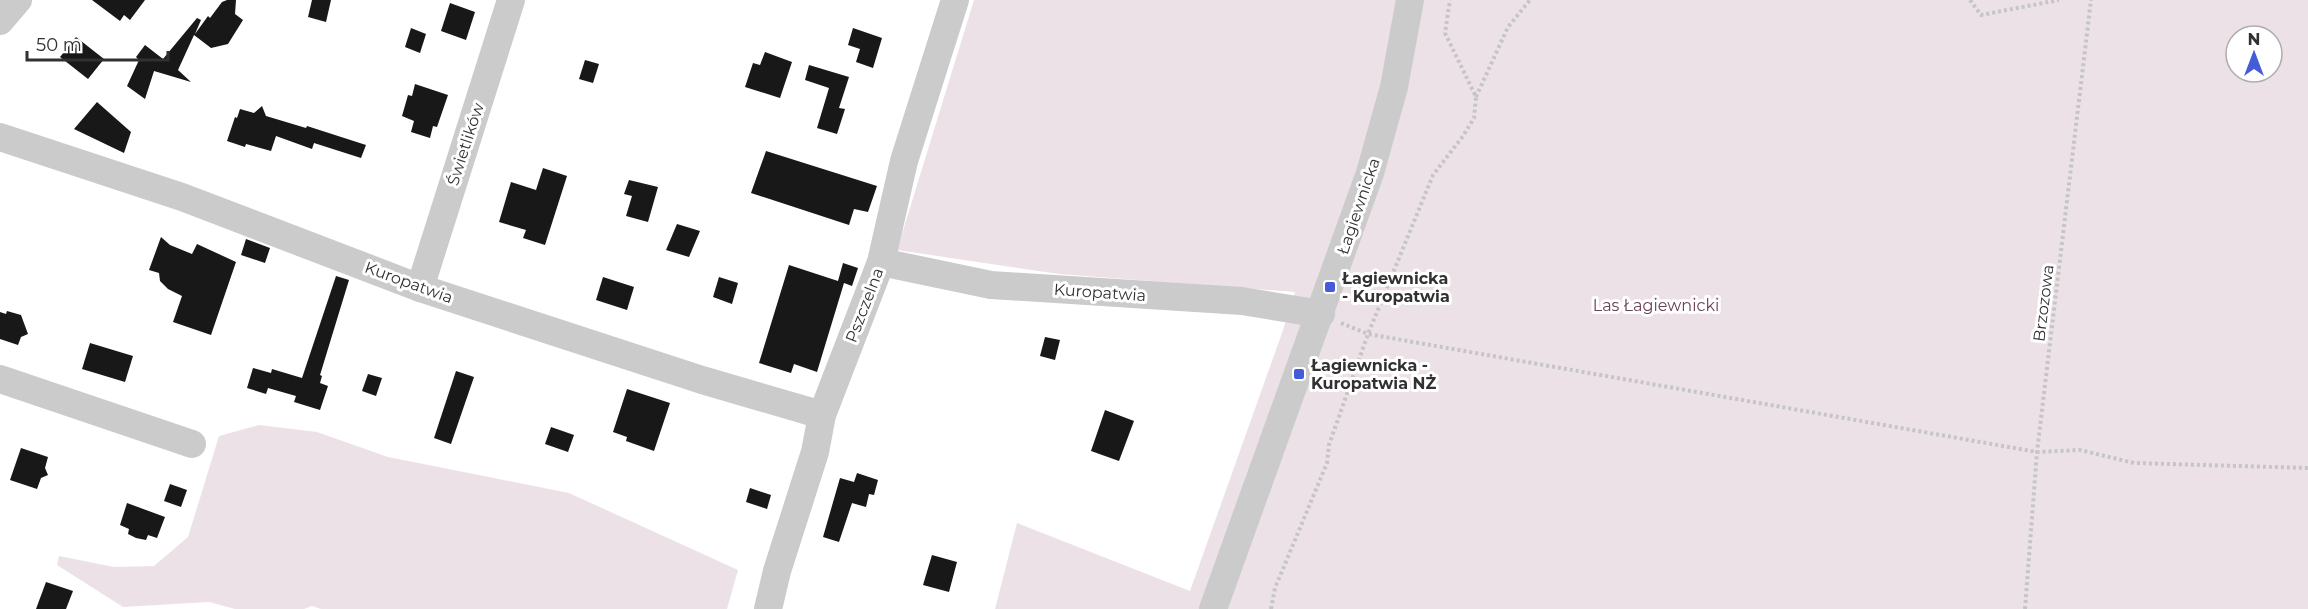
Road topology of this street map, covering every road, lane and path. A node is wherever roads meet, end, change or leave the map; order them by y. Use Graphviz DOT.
graph roads {
  1 [pos="18,0"];
  2 [pos="510,0"];
  3 [pos="955,0"];
  4 [pos="1410,0"];
  5 [pos="1450,0"];
  6 [pos="1530,0"];
  7 [pos="1970,0"];
  8 [pos="2059,0"];
  9 [pos="2091,0"];
  10 [pos="0,21"];
  11 [pos="1476,98"];
  12 [pos="0,137"];
  13 [pos="881,262"];
  14 [pos="420,288"];
  15 [pos="1321,314"];
  16 [pos="1368,334"];
  17 [pos="0,379"];
  18 [pos="822,415"];
  19 [pos="192,444"];
  20 [pos="2037,452"];
  21 [pos="2308,468"];
  22 [pos="768,609"];
  23 [pos="1213,609"];
  24 [pos="1270,609"];
  25 [pos="2025,609"];
  1 -- 10 [label="street"];
  2 -- 14 [label="street, Świetlików"];
  3 -- 13 [label="street, Pszczelna"];
  4 -- 15 [label="street, Łagiewnicka"];
  5 -- 11 [label="path"];
  6 -- 11 [label="path"];
  7 -- 8 [label="path"];
  9 -- 20 [label="path, Brzozowa"];
  11 -- 16 [label="path"];
  12 -- 14 [label="street, Kuropatwia"];
  13 -- 15 [label="street, Kuropatwia"];
  13 -- 18 [label="street, Pszczelna"];
  14 -- 18 [label="street, Kuropatwia"];
  15 -- 16 [label="path"];
  15 -- 23 [label="street, Łagiewnicka"];
  16 -- 20 [label="path"];
  16 -- 24 [label="path"];
  17 -- 19 [label="street"];
  18 -- 22 [label="street, Pszczelna"];
  20 -- 21 [label="path"];
  20 -- 25 [label="path, Brzozowa"];
}
